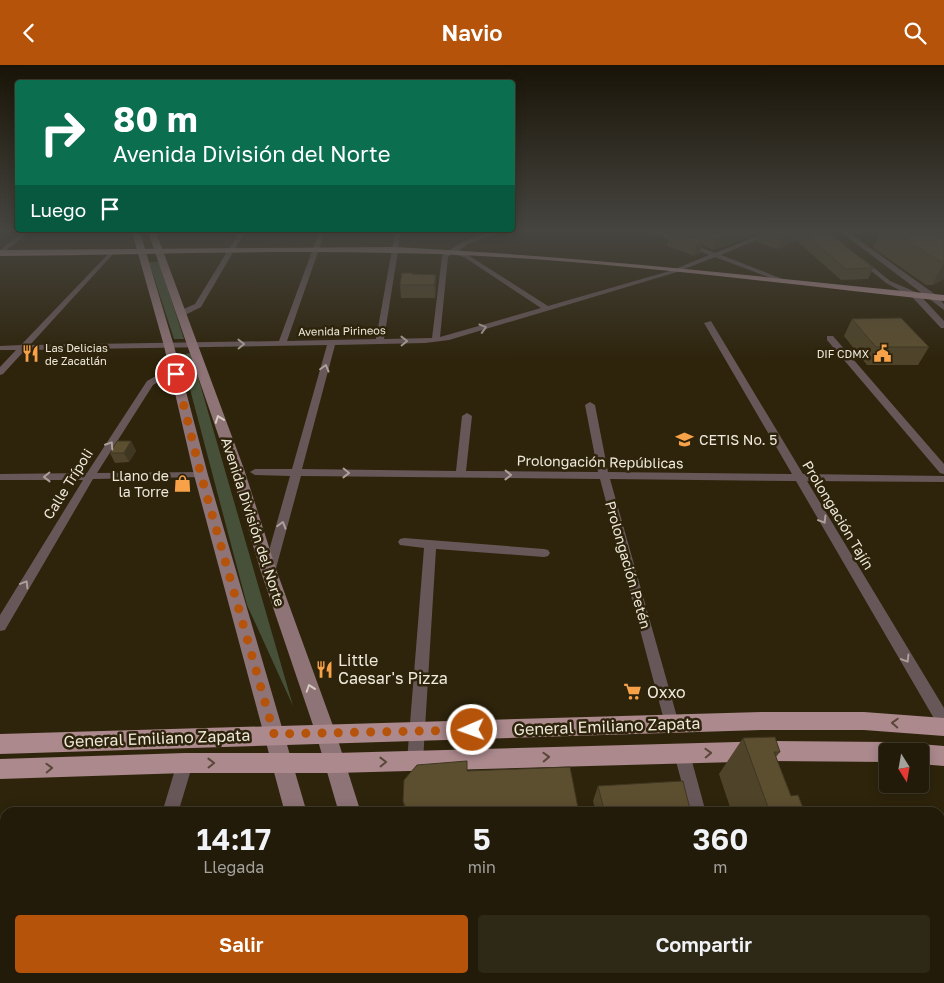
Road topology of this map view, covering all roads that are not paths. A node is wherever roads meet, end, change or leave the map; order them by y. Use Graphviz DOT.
graph roads {
  1 [pos="91,275"];
  2 [pos="149,275"];
  3 [pos="168,275"];
  4 [pos="216,275"];
  5 [pos="307,275"];
  6 [pos="391,275"];
  7 [pos="443,275"];
  8 [pos="495,275"];
  9 [pos="662,275"];
  10 [pos="716,275"];
  11 [pos="767,275"];
  12 [pos="879,275"];
  13 [pos="903,275"];
  14 [pos="783,281"];
  15 [pos="944,291"];
  16 [pos="915,295"];
  17 [pos="933,297"];
  18 [pos="944,298"];
  19 [pos="944,308"];
  20 [pos="547,309"];
  21 [pos="182,313"];
  22 [pos="708,323"];
  23 [pos="944,326"];
  24 [pos="830,338"];
  25 [pos="436,340"];
  26 [pos="380,341"];
  27 [pos="332,343"];
  28 [pos="282,344"];
  29 [pos="192,345"];
  30 [pos="169,346"];
  31 [pos="0,348"];
  32 [pos="22,348"];
  33 [pos="0,372"];
  34 [pos="176,374"];
  35 [pos="590,405"];
  36 [pos="467,416"];
  37 [pos="944,471"];
  38 [pos="255,472"];
  39 [pos="297,472"];
  40 [pos="461,474"];
  41 [pos="201,475"];
  42 [pos="90,476"];
  43 [pos="604,476"];
  44 [pos="0,477"];
  45 [pos="798,478"];
  46 [pos="944,479"];
  47 [pos="404,542"];
  48 [pos="430,545"];
  49 [pos="544,553"];
  50 [pos="269,572"];
  51 [pos="0,626"];
  52 [pos="944,722"];
  53 [pos="672,724"];
  54 [pos="944,727"];
  55 [pos="416,731"];
  56 [pos="274,734"];
  57 [pos="326,734"];
  58 [pos="0,744"];
  59 [pos="879,752"];
  60 [pos="682,754"];
  61 [pos="929,754"];
  62 [pos="944,755"];
  63 [pos="283,761"];
  64 [pos="415,761"];
  65 [pos="185,763"];
  66 [pos="335,763"];
  67 [pos="0,769"];
  68 [pos="172,807"];
  69 [pos="294,807"];
  70 [pos="348,807"];
  71 [pos="696,807"];
  1 -- 32 [label="street"];
  2 -- 30 [label="main road"];
  3 -- 21 [label="main road, Avenida División del Norte"];
  4 -- 21 [label="street"];
  5 -- 28 [label="street"];
  6 -- 26 [label="street"];
  7 -- 25 [label="street"];
  8 -- 20 [label="street"];
  9 -- 20 [label="street, Avenida Pirineos"];
  10 -- 14 [label="main road"];
  11 -- 14 [label="street"];
  12 -- 16 [label="street"];
  13 -- 17 [label="street"];
  14 -- 16 [label="main road"];
  15 -- 17 [label="street"];
  16 -- 17 [label="main road"];
  16 -- 23 [label="street"];
  17 -- 18 [label="main road"];
  17 -- 19 [label="street"];
  25 -- 20 [label="street, Avenida Pirineos, one-way"];
  21 -- 29 [label="main road, Avenida División del Norte"];
  22 -- 45 [label="street, Prolongación Tajín"];
  24 -- 37 [label="street"];
  26 -- 25 [label="street, Avenida Pirineos, one-way"];
  26 -- 27 [label="street, Avenida Pirineos"];
  27 -- 28 [label="street, Avenida Pirineos"];
  39 -- 27 [label="street, one-way"];
  29 -- 28 [label="street, Avenida Pirineos, one-way"];
  29 -- 30 [label="street, Avenida Pirineos"];
  50 -- 29 [label="main road, Avenida División del Norte, one-way"];
  30 -- 32 [label="street, Avenida Pirineos"];
  30 -- 34 [label="main road"];
  31 -- 32 [label="street, Avenida Pirineos"];
  32 -- 33 [label="street"];
  34 -- 41 [label="main road"];
  42 -- 34 [label="street, Calle Trípoli, one-way"];
  35 -- 43 [label="street, Prolongación Petén"];
  36 -- 40 [label="street"];
  38 -- 39 [label="street, Prolongación Repúblicas"];
  39 -- 40 [label="street, Prolongación Repúblicas, one-way"];
  50 -- 39 [label="street, one-way"];
  40 -- 43 [label="street, Prolongación Repúblicas, one-way"];
  41 -- 42 [label="street"];
  41 -- 56 [label="main road"];
  42 -- 44 [label="street, one-way"];
  51 -- 42 [label="street, Calle Trípoli, one-way"];
  43 -- 45 [label="street, Prolongación Repúblicas"];
  43 -- 53 [label="street, Prolongación Petén"];
  45 -- 46 [label="street, Prolongación Repúblicas"];
  45 -- 52 [label="street, Prolongación Tajín, one-way"];
  47 -- 48 [label="street"];
  48 -- 49 [label="street"];
  48 -- 55 [label="street"];
  57 -- 50 [label="main road, Avenida División del Norte, one-way"];
  54 -- 53 [label="main road, General Emiliano Zapata, one-way"];
  53 -- 55 [label="main road, General Emiliano Zapata"];
  55 -- 57 [label="main road, General Emiliano Zapata"];
  55 -- 64 [label="street"];
  56 -- 57 [label="main road, General Emiliano Zapata"];
  56 -- 58 [label="main road, General Emiliano Zapata"];
  56 -- 63 [label="main road"];
  57 -- 66 [label="main road, Avenida División del Norte"];
  60 -- 59 [label="main road, General Emiliano Zapata, one-way"];
  64 -- 60 [label="main road, General Emiliano Zapata, one-way"];
  60 -- 71 [label="street"];
  61 -- 62 [label="main road"];
  65 -- 63 [label="main road, General Emiliano Zapata, one-way"];
  63 -- 66 [label="main road, General Emiliano Zapata"];
  63 -- 69 [label="main road"];
  66 -- 64 [label="main road, General Emiliano Zapata, one-way"];
  67 -- 65 [label="main road, General Emiliano Zapata, one-way"];
  65 -- 68 [label="street"];
  66 -- 70 [label="main road, Avenida División del Norte"];
}
